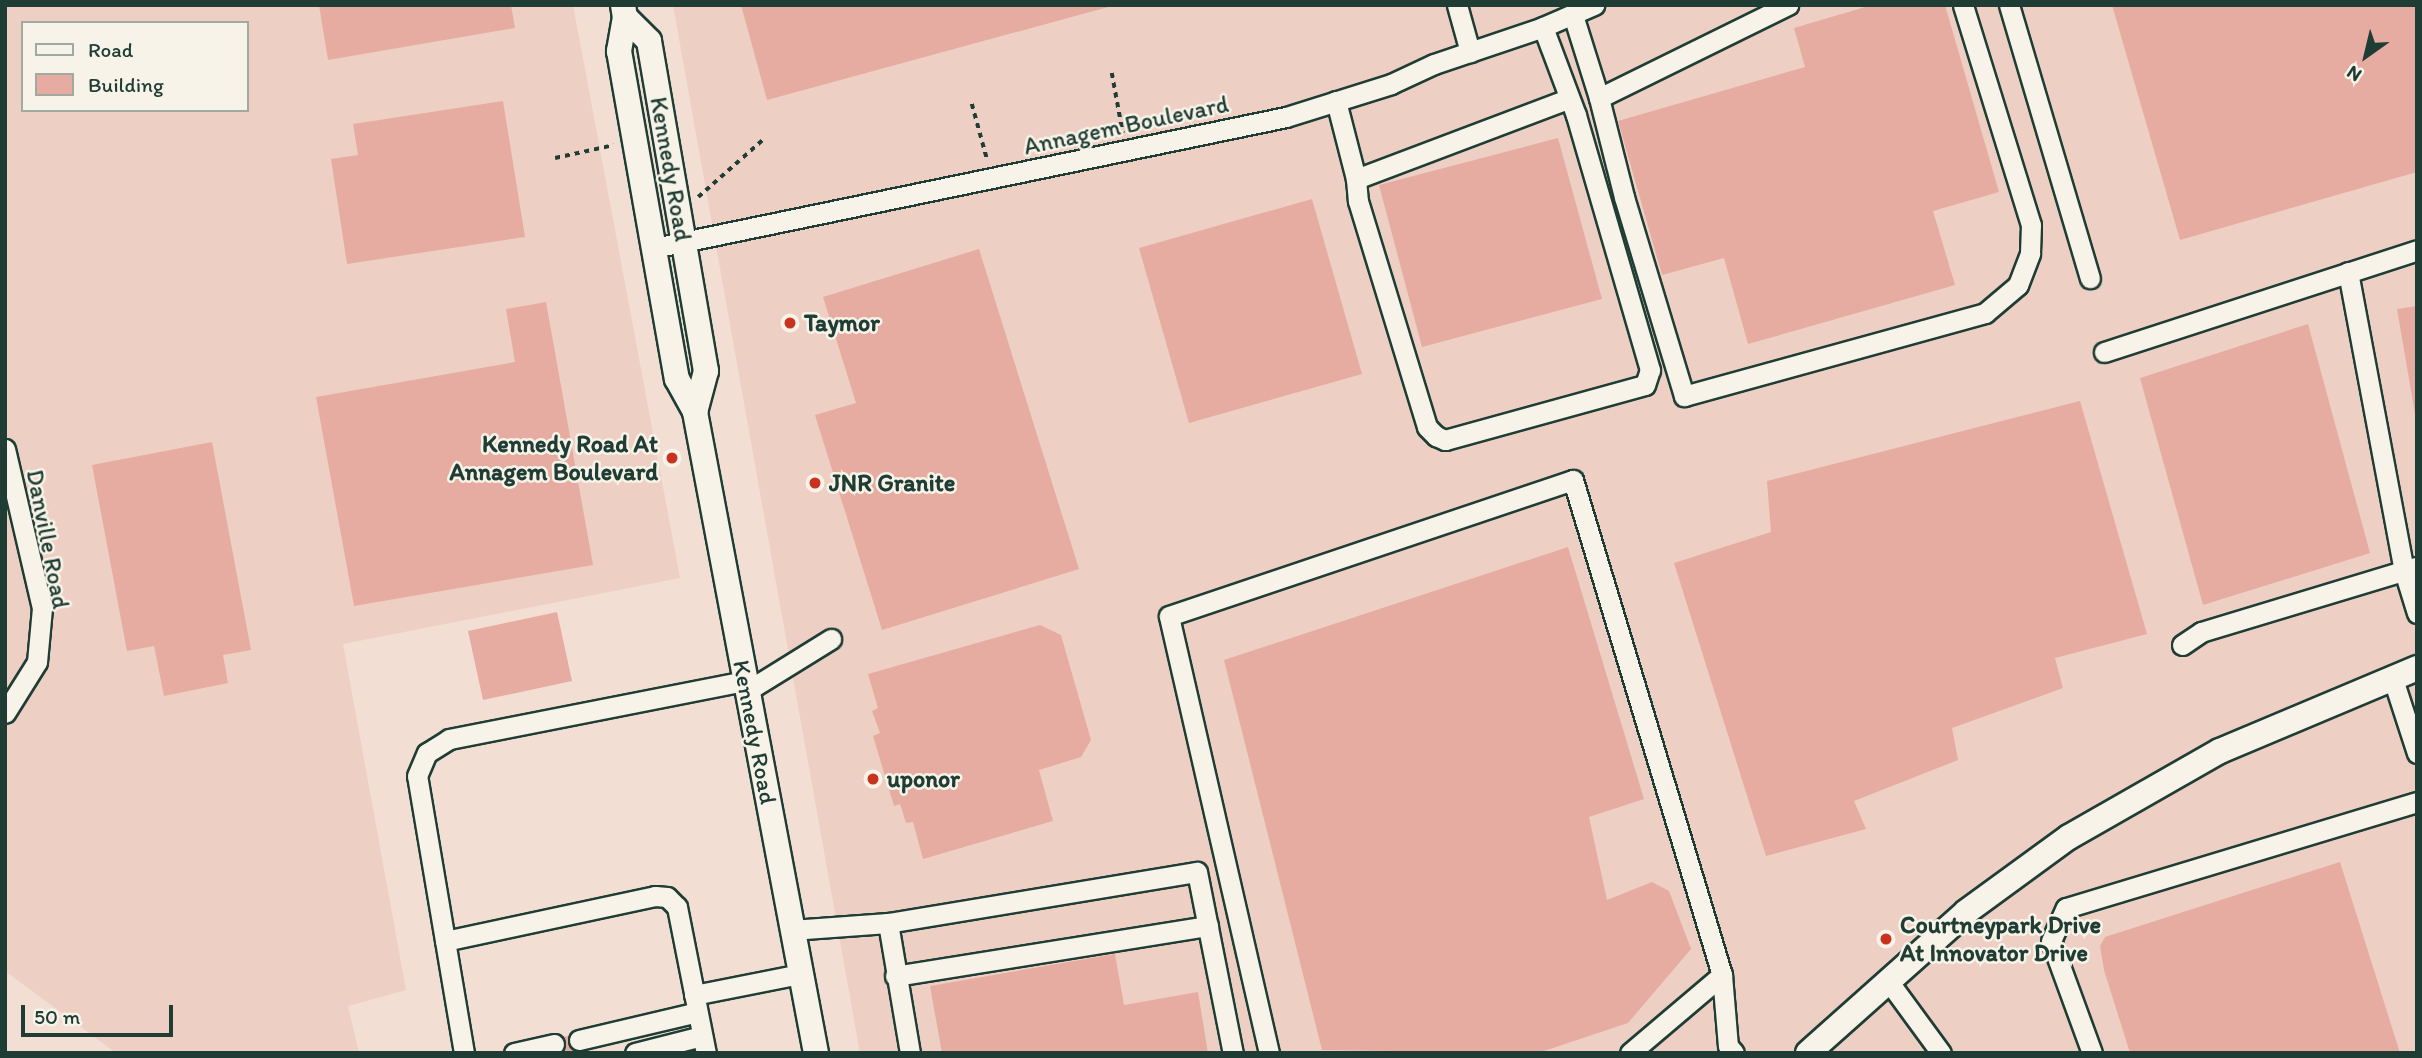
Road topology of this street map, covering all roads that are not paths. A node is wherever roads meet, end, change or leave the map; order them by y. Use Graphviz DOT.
graph roads {
  1 [pos="1457,5"];
  2 [pos="1594,5"];
  3 [pos="1788,5"];
  4 [pos="1963,5"];
  5 [pos="2009,5"];
  6 [pos="624,11"];
  7 [pos="1573,15"];
  8 [pos="1543,27"];
  9 [pos="1470,52"];
  10 [pos="1599,98"];
  11 [pos="1568,99"];
  12 [pos="1336,101"];
  13 [pos="1356,179"];
  14 [pos="683,242"];
  15 [pos="654,248"];
  16 [pos="2417,250"];
  17 [pos="2348,272"];
  18 [pos="2090,278"];
  19 [pos="2104,352"];
  20 [pos="695,412"];
  21 [pos="5,449"];
  22 [pos="2410,569"];
  23 [pos="2417,613"];
  24 [pos="831,639"];
  25 [pos="2182,645"];
  26 [pos="2417,668"];
  27 [pos="2392,676"];
  28 [pos="746,686"];
  29 [pos="5,713"];
  30 [pos="2417,752"];
  31 [pos="2417,802"];
  32 [pos="888,923"];
  33 [pos="1208,926"];
  34 [pos="791,930"];
  35 [pos="445,942"];
  36 [pos="800,974"];
  37 [pos="1722,975"];
  38 [pos="895,976"];
  39 [pos="1889,982"];
  40 [pos="696,1003"];
  41 [pos="579,1040"];
  42 [pos="554,1044"];
  43 [pos="704,1045"];
  44 [pos="464,1053"];
  45 [pos="514,1053"];
  46 [pos="635,1053"];
  47 [pos="816,1053"];
  48 [pos="910,1053"];
  49 [pos="1233,1053"];
  50 [pos="1269,1053"];
  51 [pos="1630,1053"];
  52 [pos="1734,1053"];
  53 [pos="1808,1053"];
  54 [pos="1941,1053"];
  55 [pos="2092,1053"];
  1 -- 9 [label="street"];
  2 -- 7 [label="street, Annagem Boulevard"];
  3 -- 10 [label="street"];
  4 -- 10 [label="street"];
  5 -- 18 [label="street"];
  6 -- 14 [label="main road, Kennedy Road"];
  6 -- 15 [label="main road, Kennedy Road"];
  7 -- 8 [label="street, Annagem Boulevard"];
  7 -- 10 [label="street"];
  8 -- 9 [label="street, Annagem Boulevard"];
  8 -- 11 [label="street"];
  9 -- 12 [label="street, Annagem Boulevard"];
  11 -- 13 [label="street"];
  11 -- 13 [label="street"];
  12 -- 13 [label="street"];
  12 -- 14 [label="street, Annagem Boulevard"];
  14 -- 15 [label="street, Annagem Boulevard"];
  14 -- 20 [label="main road, Kennedy Road"];
  15 -- 20 [label="main road, Kennedy Road"];
  16 -- 17 [label="street"];
  17 -- 19 [label="street"];
  17 -- 22 [label="street"];
  20 -- 28 [label="main road, Kennedy Road"];
  21 -- 29 [label="street, Danville Road"];
  22 -- 23 [label="street"];
  22 -- 25 [label="street"];
  24 -- 28 [label="street"];
  26 -- 27 [label="main road"];
  27 -- 30 [label="street"];
  27 -- 39 [label="main road"];
  28 -- 34 [label="main road, Kennedy Road"];
  28 -- 35 [label="street"];
  31 -- 55 [label="street"];
  32 -- 33 [label="street"];
  32 -- 34 [label="street"];
  32 -- 38 [label="street"];
  33 -- 38 [label="street"];
  33 -- 49 [label="street"];
  34 -- 36 [label="main road, Kennedy Road"];
  35 -- 40 [label="street"];
  35 -- 44 [label="street"];
  36 -- 40 [label="street"];
  36 -- 47 [label="main road, Kennedy Road"];
  37 -- 50 [label="street"];
  37 -- 51 [label="street"];
  37 -- 52 [label="street"];
  38 -- 48 [label="street"];
  39 -- 53 [label="main road"];
  39 -- 54 [label="street"];
  40 -- 41 [label="street"];
  40 -- 43 [label="street"];
  42 -- 45 [label="street"];
  43 -- 46 [label="street"];
}
